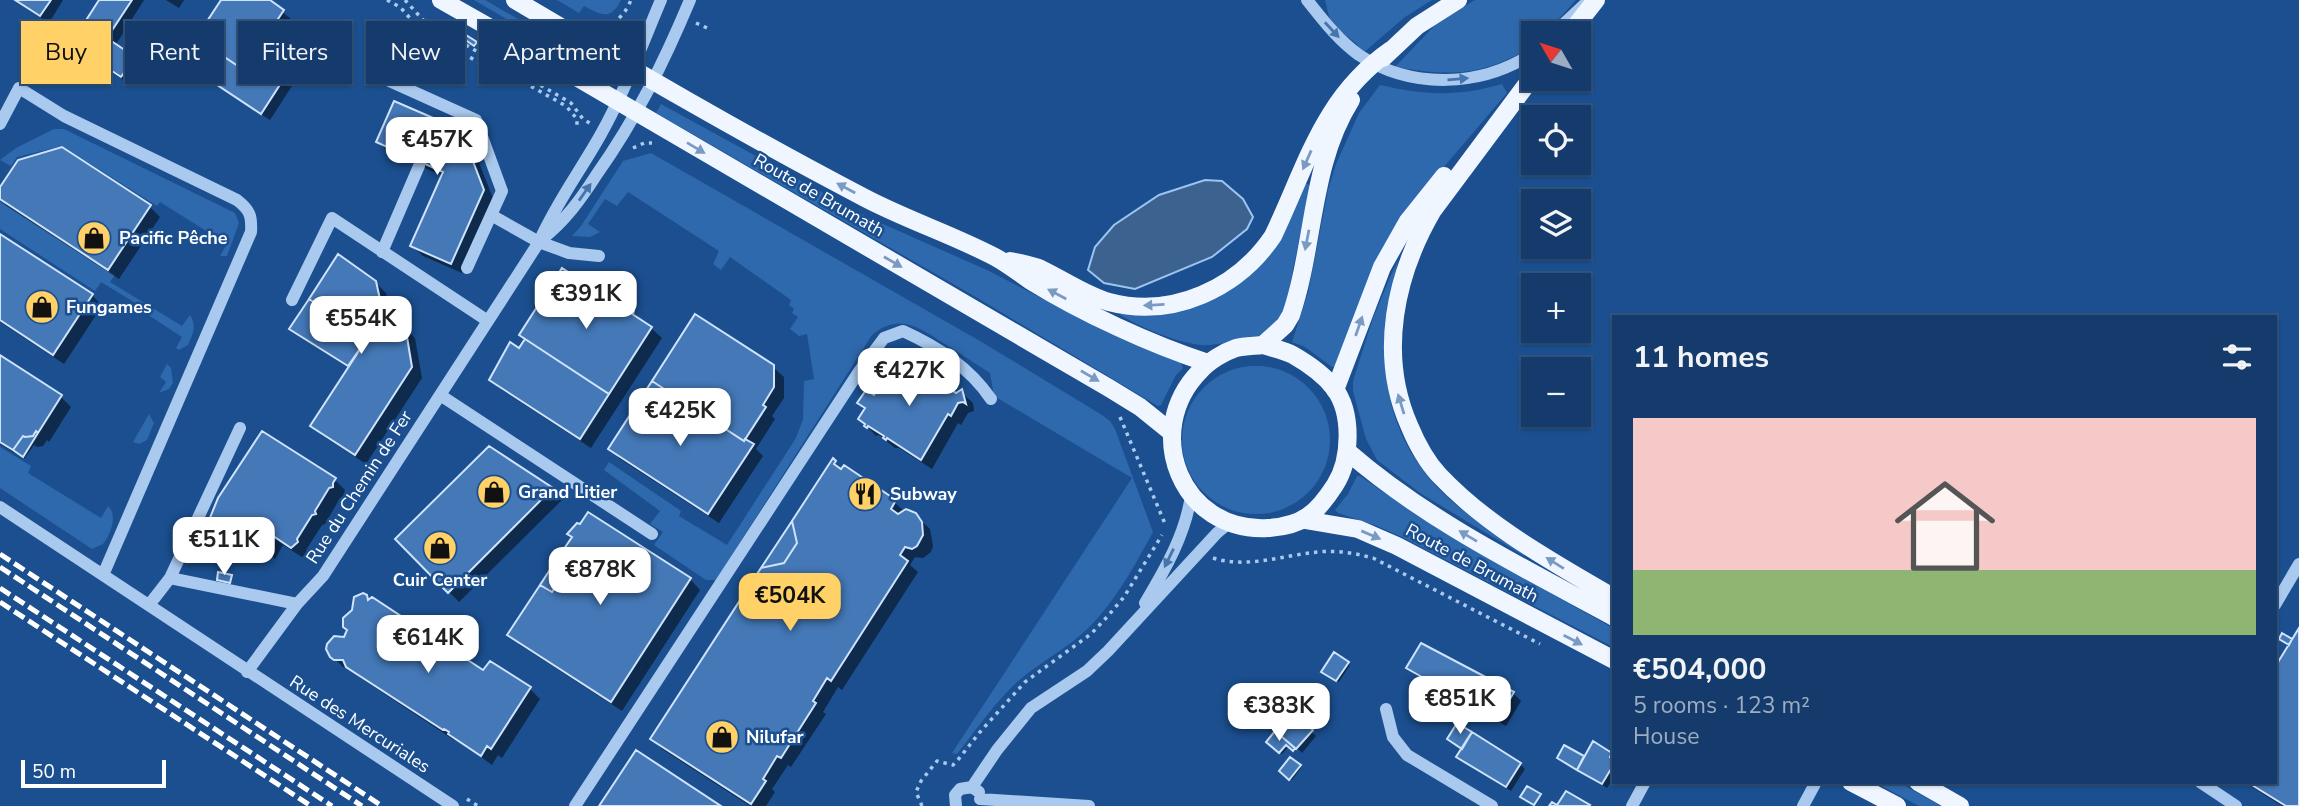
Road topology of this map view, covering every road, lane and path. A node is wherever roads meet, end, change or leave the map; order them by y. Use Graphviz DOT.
graph roads {
  1 [pos="387,0"];
  2 [pos="405,0"];
  3 [pos="441,0"];
  4 [pos="514,0"];
  5 [pos="631,0"];
  6 [pos="661,0"];
  7 [pos="690,0"];
  8 [pos="1307,0"];
  9 [pos="1458,0"];
  10 [pos="1590,0"];
  11 [pos="1596,0"];
  12 [pos="551,21"];
  13 [pos="616,21"];
  14 [pos="1567,21"];
  15 [pos="1579,21"];
  16 [pos="644,41"];
  17 [pos="1521,60"];
  18 [pos="644,74"];
  19 [pos="655,81"];
  20 [pos="396,84"];
  21 [pos="625,84"];
  22 [pos="1521,89"];
  23 [pos="1521,91"];
  24 [pos="616,101"];
  25 [pos="1344,103"];
  26 [pos="638,113"];
  27 [pos="0,124"];
  28 [pos="577,127"];
  29 [pos="602,132"];
  30 [pos="619,143"];
  31 [pos="658,145"];
  32 [pos="419,166"];
  33 [pos="491,215"];
  34 [pos="539,242"];
  35 [pos="382,251"];
  36 [pos="599,256"];
  37 [pos="997,258"];
  38 [pos="467,268"];
  39 [pos="292,300"];
  40 [pos="488,321"];
  41 [pos="1263,345"];
  42 [pos="1208,363"];
  43 [pos="1335,390"];
  44 [pos="440,395"];
  45 [pos="991,399"];
  46 [pos="1118,414"];
  47 [pos="240,428"];
  48 [pos="1171,432"];
  49 [pos="1347,451"];
  50 [pos="1191,495"];
  51 [pos="0,507"];
  52 [pos="1305,520"];
  53 [pos="1230,523"];
  54 [pos="1169,528"];
  55 [pos="652,534"];
  56 [pos="1161,535"];
  57 [pos="1202,550"];
  58 [pos="2299,564"];
  59 [pos="103,575"];
  60 [pos="170,578"];
  61 [pos="1612,597"];
  62 [pos="2277,602"];
  63 [pos="296,604"];
  64 [pos="149,605"];
  65 [pos="1612,616"];
  66 [pos="1131,626"];
  67 [pos="1541,645"];
  68 [pos="1612,659"];
  69 [pos="247,672"];
  70 [pos="1386,709"];
  71 [pos="1644,784"];
  72 [pos="1815,784"];
  73 [pos="1856,784"];
  74 [pos="1922,784"];
  75 [pos="2203,784"];
  76 [pos="972,787"];
  77 [pos="979,803"];
  78 [pos="453,806"];
  79 [pos="575,806"];
  80 [pos="922,806"];
  81 [pos="956,806"];
  82 [pos="1089,806"];
  83 [pos="1492,806"];
  84 [pos="1632,806"];
  85 [pos="1803,806"];
  86 [pos="1897,806"];
  87 [pos="1960,806"];
  88 [pos="2236,806"];
  1 -- 28 [label="path"];
  2 -- 29 [label="path"];
  3 -- 24 [label="main road, Route de Brumath"];
  4 -- 12 [label="main road, Route de Brumath"];
  5 -- 13 [label="path"];
  6 -- 16 [label="street"];
  7 -- 19 [label="street"];
  8 -- 17 [label="street, one-way"];
  9 -- 25 [label="main road"];
  10 -- 14 [label="street"];
  11 -- 15 [label="main road"];
  18 -- 19 [label="main road, Route de Brumath"];
  19 -- 26 [label="street"];
  37 -- 19 [label="main road, Route de Brumath, one-way"];
  20 -- 33 [label="street"];
  21 -- 24 [label="street"];
  43 -- 22 [label="main road, one-way"];
  61 -- 23 [label="main road, one-way"];
  24 -- 26 [label="main road, Route de Brumath"];
  24 -- 29 [label="street"];
  25 -- 37 [label="main road, one-way"];
  25 -- 41 [label="main road, one-way"];
  26 -- 30 [label="street"];
  26 -- 48 [label="main road, Route de Brumath, one-way"];
  27 -- 59 [label="street"];
  29 -- 34 [label="street"];
  30 -- 31 [label="path"];
  34 -- 30 [label="street, one-way"];
  32 -- 35 [label="street"];
  33 -- 34 [label="street"];
  33 -- 38 [label="street"];
  34 -- 36 [label="street"];
  34 -- 40 [label="street, Rue du Chemin de Fer"];
  35 -- 39 [label="street"];
  35 -- 40 [label="street"];
  42 -- 37 [label="main road, Route de Brumath, one-way"];
  40 -- 44 [label="street, Rue du Chemin de Fer"];
  41 -- 42 [label="main road"];
  41 -- 43 [label="main road"];
  42 -- 48 [label="main road"];
  43 -- 49 [label="main road"];
  44 -- 55 [label="street"];
  44 -- 63 [label="street, Rue du Chemin de Fer"];
  45 -- 79 [label="street"];
  46 -- 54 [label="path"];
  47 -- 60 [label="street"];
  48 -- 50 [label="main road"];
  49 -- 52 [label="main road"];
  65 -- 49 [label="main road, Route de Brumath, one-way"];
  50 -- 53 [label="main road"];
  50 -- 66 [label="street, one-way"];
  51 -- 59 [label="street"];
  52 -- 53 [label="main road"];
  52 -- 68 [label="main road, Route de Brumath, one-way"];
  53 -- 57 [label="street"];
  56 -- 80 [label="path"];
  57 -- 66 [label="street"];
  57 -- 67 [label="path"];
  58 -- 62 [label="street"];
  59 -- 64 [label="street"];
  60 -- 63 [label="street"];
  60 -- 64 [label="street"];
  63 -- 69 [label="street, Rue du Chemin de Fer"];
  64 -- 69 [label="street"];
  66 -- 76 [label="street"];
  69 -- 78 [label="street, Rue des Mercuriales"];
  70 -- 83 [label="street"];
  71 -- 84 [label="street"];
  72 -- 85 [label="street"];
  73 -- 86 [label="main road"];
  74 -- 87 [label="main road"];
  75 -- 88 [label="street"];
  76 -- 77 [label="street"];
  76 -- 81 [label="street"];
  77 -- 82 [label="street"];
}
